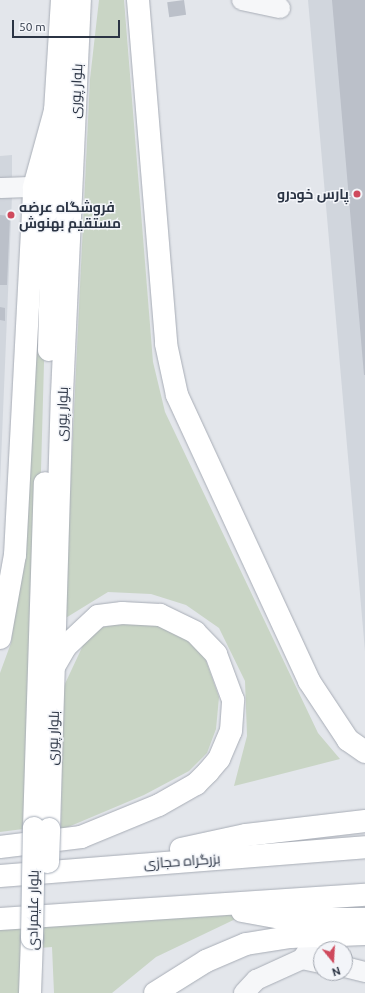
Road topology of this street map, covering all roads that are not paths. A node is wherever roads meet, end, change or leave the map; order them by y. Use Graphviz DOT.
graph roads {
  1 [pos="62,0"];
  2 [pos="80,0"];
  3 [pos="138,0"];
  4 [pos="242,0"];
  5 [pos="280,8"];
  6 [pos="55,111"];
  7 [pos="34,187"];
  8 [pos="0,188"];
  9 [pos="0,638"];
  10 [pos="55,665"];
  11 [pos="365,752"];
  12 [pos="365,821"];
  13 [pos="42,828"];
  14 [pos="0,847"];
  15 [pos="365,847"];
  16 [pos="93,867"];
  17 [pos="0,876"];
  18 [pos="365,895"];
  19 [pos="208,905"];
  20 [pos="0,919"];
  21 [pos="365,919"];
  22 [pos="365,934"];
  23 [pos="318,936"];
  24 [pos="39,938"];
  25 [pos="312,961"];
  26 [pos="353,969"];
  27 [pos="365,972"];
  28 [pos="30,993"];
  29 [pos="42,993"];
  30 [pos="156,993"];
  31 [pos="244,993"];
  1 -- 6 [label="main road, بلوار پوری"];
  2 -- 10 [label="main road, بلوار پوری"];
  3 -- 11 [label="main road"];
  4 -- 5 [label="lane"];
  6 -- 7 [label="main road"];
  6 -- 13 [label="main road, بلوار پوری"];
  7 -- 8 [label="lane"];
  7 -- 9 [label="main road"];
  10 -- 13 [label="main road, بلوار پوری"];
  10 -- 14 [label="main road"];
  12 -- 16 [label="main road"];
  13 -- 24 [label="main road, بلوار علیمرادی, bridge"];
  15 -- 16 [label="main road, بزرگراه حجازی"];
  16 -- 17 [label="main road, بزرگراه حجازی"];
  18 -- 19 [label="main road"];
  19 -- 20 [label="main road"];
  19 -- 21 [label="main road"];
  22 -- 23 [label="main road"];
  23 -- 25 [label="lane"];
  23 -- 30 [label="main road"];
  24 -- 28 [label="main road, بلوار علیمرادی"];
  24 -- 29 [label="main road, بلوار علیمرادی"];
  25 -- 31 [label="lane"];
  26 -- 27 [label="lane"];
}
